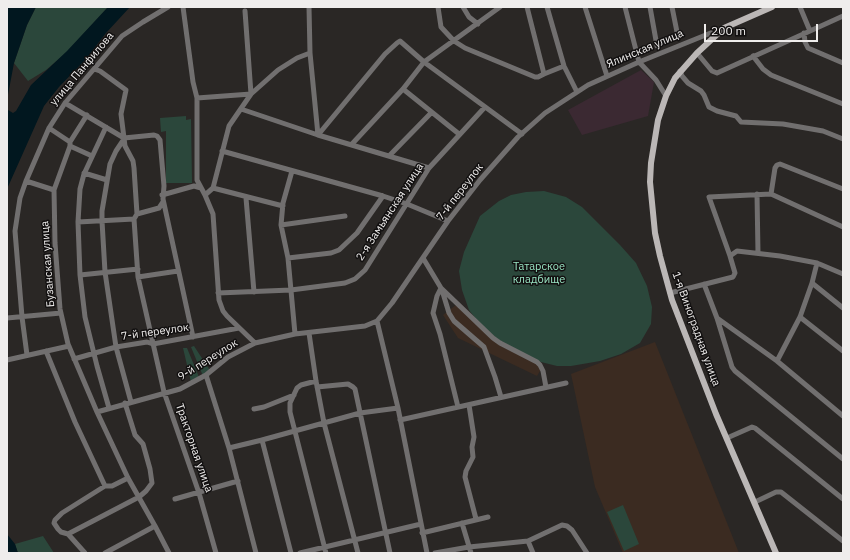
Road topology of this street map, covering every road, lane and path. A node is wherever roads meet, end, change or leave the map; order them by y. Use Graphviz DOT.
graph roads {
  1 [pos="168,7"];
  2 [pos="183,7"];
  3 [pos="309,7"];
  4 [pos="438,7"];
  5 [pos="464,7"];
  6 [pos="500,7"];
  7 [pos="527,7"];
  8 [pos="547,7"];
  9 [pos="584,7"];
  10 [pos="625,7"];
  11 [pos="650,7"];
  12 [pos="672,7"];
  13 [pos="772,7"];
  14 [pos="800,7"];
  15 [pos="245,12"];
  16 [pos="843,16"];
  17 [pos="478,24"];
  18 [pos="724,28"];
  19 [pos="810,31"];
  20 [pos="804,33"];
  21 [pos="678,37"];
  22 [pos="454,41"];
  23 [pos="657,46"];
  24 [pos="697,53"];
  25 [pos="310,54"];
  26 [pos="753,56"];
  27 [pos="424,62"];
  28 [pos="639,62"];
  29 [pos="843,63"];
  30 [pos="564,66"];
  31 [pos="94,69"];
  32 [pos="680,71"];
  33 [pos="544,74"];
  34 [pos="608,76"];
  35 [pos="403,89"];
  36 [pos="577,92"];
  37 [pos="251,94"];
  38 [pos="666,96"];
  39 [pos="197,98"];
  40 [pos="65,103"];
  41 [pos="843,104"];
  42 [pos="485,107"];
  43 [pos="241,109"];
  44 [pos="431,113"];
  45 [pos="87,115"];
  46 [pos="106,127"];
  47 [pos="49,128"];
  48 [pos="318,134"];
  49 [pos="459,134"];
  50 [pos="522,134"];
  51 [pos="124,138"];
  52 [pos="843,139"];
  53 [pos="70,144"];
  54 [pos="352,144"];
  55 [pos="222,151"];
  56 [pos="390,155"];
  57 [pos="92,156"];
  58 [pos="429,168"];
  59 [pos="292,171"];
  60 [pos="84,173"];
  61 [pos="107,180"];
  62 [pos="26,181"];
  63 [pos="201,188"];
  64 [pos="213,188"];
  65 [pos="843,189"];
  66 [pos="54,190"];
  67 [pos="757,194"];
  68 [pos="771,194"];
  69 [pos="162,195"];
  70 [pos="205,195"];
  71 [pos="383,196"];
  72 [pos="246,198"];
  73 [pos="163,202"];
  74 [pos="407,204"];
  75 [pos="283,206"];
  76 [pos="136,216"];
  77 [pos="345,216"];
  78 [pos="102,221"];
  79 [pos="78,222"];
  80 [pos="448,222"];
  81 [pos="281,225"];
  82 [pos="843,227"];
  83 [pos="758,253"];
  84 [pos="730,256"];
  85 [pos="288,258"];
  86 [pos="423,258"];
  87 [pos="817,263"];
  88 [pos="138,269"];
  89 [pos="178,271"];
  90 [pos="105,272"];
  91 [pos="843,274"];
  92 [pos="80,275"];
  93 [pos="138,277"];
  94 [pos="812,283"];
  95 [pos="704,284"];
  96 [pos="442,288"];
  97 [pos="291,290"];
  98 [pos="254,292"];
  99 [pos="218,293"];
  100 [pos="670,293"];
  101 [pos="843,308"];
  102 [pos="61,313"];
  103 [pos="22,317"];
  104 [pos="800,317"];
  105 [pos="7,318"];
  106 [pos="717,318"];
  107 [pos="377,321"];
  108 [pos="239,328"];
  109 [pos="309,333"];
  110 [pos="295,334"];
  111 [pos="193,337"];
  112 [pos="255,343"];
  113 [pos="153,344"];
  114 [pos="69,346"];
  115 [pos="116,347"];
  116 [pos="46,351"];
  117 [pos="843,351"];
  118 [pos="94,354"];
  119 [pos="28,355"];
  120 [pos="74,359"];
  121 [pos="7,360"];
  122 [pos="777,361"];
  123 [pos="206,375"];
  124 [pos="316,381"];
  125 [pos="566,384"];
  126 [pos="317,387"];
  127 [pos="546,387"];
  128 [pos="164,392"];
  129 [pos="294,395"];
  130 [pos="500,397"];
  131 [pos="128,403"];
  132 [pos="469,405"];
  133 [pos="458,407"];
  134 [pos="110,408"];
  135 [pos="398,408"];
  136 [pos="254,409"];
  137 [pos="97,412"];
  138 [pos="360,412"];
  139 [pos="843,416"];
  140 [pos="400,420"];
  141 [pos="324,423"];
  142 [pos="295,430"];
  143 [pos="727,438"];
  144 [pos="262,440"];
  145 [pos="229,448"];
  146 [pos="843,460"];
  147 [pos="128,478"];
  148 [pos="238,481"];
  149 [pos="105,486"];
  150 [pos="199,492"];
  151 [pos="139,497"];
  152 [pos="175,499"];
  153 [pos="843,499"];
  154 [pos="755,502"];
  155 [pos="488,517"];
  156 [pos="476,519"];
  157 [pos="462,523"];
  158 [pos="421,524"];
  159 [pos="155,526"];
  160 [pos="385,532"];
  161 [pos="422,533"];
  162 [pos="68,534"];
  163 [pos="354,540"];
  164 [pos="528,541"];
  165 [pos="843,541"];
  166 [pos="324,547"];
  167 [pos="469,547"];
  168 [pos="85,553"];
  169 [pos="105,553"];
  170 [pos="169,553"];
  171 [pos="216,553"];
  172 [pos="256,553"];
  173 [pos="292,553"];
  174 [pos="300,553"];
  175 [pos="326,553"];
  176 [pos="358,553"];
  177 [pos="390,553"];
  178 [pos="427,553"];
  179 [pos="435,553"];
  180 [pos="471,553"];
  181 [pos="533,553"];
  182 [pos="587,553"];
  183 [pos="776,553"];
  1 -- 31 [label="street, улица Панфилова"];
  2 -- 39 [label="street"];
  3 -- 25 [label="street"];
  4 -- 22 [label="street"];
  5 -- 17 [label="street"];
  6 -- 17 [label="street"];
  7 -- 33 [label="street"];
  8 -- 30 [label="street"];
  9 -- 34 [label="street"];
  10 -- 28 [label="street"];
  11 -- 23 [label="street"];
  12 -- 21 [label="street"];
  13 -- 18 [label="main road, 1-я Виноградная улица"];
  14 -- 19 [label="street"];
  15 -- 37 [label="street"];
  16 -- 19 [label="street"];
  17 -- 22 [label="street"];
  18 -- 24 [label="main road, 1-я Виноградная улица"];
  18 -- 28 [label="street, Ялинская улица"];
  19 -- 20 [label="street"];
  20 -- 26 [label="street"];
  20 -- 29 [label="street"];
  22 -- 27 [label="street"];
  22 -- 33 [label="street"];
  24 -- 26 [label="street"];
  24 -- 32 [label="main road, 1-я Виноградная улица"];
  25 -- 37 [label="street"];
  25 -- 48 [label="street"];
  26 -- 41 [label="street"];
  27 -- 35 [label="street"];
  27 -- 42 [label="street"];
  27 -- 48 [label="street"];
  28 -- 34 [label="street, Ялинская улица"];
  28 -- 38 [label="street"];
  30 -- 33 [label="street"];
  30 -- 36 [label="street"];
  31 -- 40 [label="street, улица Панфилова"];
  31 -- 51 [label="street, Тракторная улица"];
  32 -- 38 [label="main road, 1-я Виноградная улица"];
  32 -- 52 [label="street"];
  34 -- 36 [label="street, Ялинская улица"];
  35 -- 44 [label="street"];
  35 -- 54 [label="street"];
  36 -- 50 [label="street, 7-й переулок"];
  37 -- 39 [label="street"];
  37 -- 43 [label="street"];
  38 -- 100 [label="main road, 1-я Виноградная улица"];
  39 -- 63 [label="street"];
  40 -- 45 [label="street"];
  40 -- 47 [label="street, улица Панфилова"];
  42 -- 49 [label="street, 2-я Замьянская улица"];
  42 -- 50 [label="street"];
  43 -- 48 [label="street"];
  43 -- 55 [label="street"];
  44 -- 49 [label="street"];
  44 -- 56 [label="street"];
  45 -- 46 [label="street"];
  45 -- 53 [label="street, Бузанская улица"];
  46 -- 51 [label="street"];
  46 -- 57 [label="street"];
  47 -- 53 [label="street"];
  47 -- 62 [label="street, улица Панфилова"];
  48 -- 54 [label="street"];
  49 -- 58 [label="street, 2-я Замьянская улица"];
  50 -- 80 [label="street, 7-й переулок"];
  51 -- 61 [label="street"];
  51 -- 69 [label="street"];
  51 -- 76 [label="street, Тракторная улица"];
  53 -- 57 [label="street"];
  53 -- 66 [label="street, Бузанская улица"];
  54 -- 56 [label="street"];
  55 -- 59 [label="street"];
  55 -- 64 [label="street"];
  56 -- 58 [label="street"];
  57 -- 60 [label="street"];
  58 -- 74 [label="street, 2-я Замьянская улица"];
  59 -- 71 [label="street"];
  59 -- 75 [label="street"];
  60 -- 61 [label="street"];
  60 -- 79 [label="street"];
  61 -- 78 [label="street"];
  62 -- 66 [label="street"];
  62 -- 103 [label="street, улица Панфилова"];
  63 -- 69 [label="street"];
  63 -- 70 [label="street"];
  64 -- 70 [label="street"];
  64 -- 72 [label="street"];
  65 -- 68 [label="street"];
  66 -- 102 [label="street, Бузанская улица"];
  67 -- 68 [label="street"];
  67 -- 83 [label="street"];
  67 -- 84 [label="street"];
  68 -- 82 [label="street"];
  69 -- 73 [label="street"];
  70 -- 99 [label="street"];
  71 -- 74 [label="street"];
  71 -- 85 [label="street"];
  72 -- 75 [label="street"];
  72 -- 98 [label="street"];
  73 -- 76 [label="street"];
  73 -- 89 [label="street"];
  74 -- 80 [label="street"];
  74 -- 97 [label="street, 2-я Замьянская улица"];
  75 -- 81 [label="street"];
  76 -- 78 [label="street"];
  76 -- 88 [label="street, Тракторная улица"];
  77 -- 81 [label="street"];
  78 -- 79 [label="street"];
  78 -- 90 [label="street"];
  79 -- 92 [label="street"];
  80 -- 86 [label="street, 7-й переулок"];
  81 -- 85 [label="street"];
  83 -- 84 [label="street"];
  83 -- 87 [label="street"];
  84 -- 95 [label="street"];
  85 -- 97 [label="street"];
  86 -- 96 [label="street"];
  86 -- 107 [label="street, 7-й переулок"];
  87 -- 91 [label="street"];
  87 -- 94 [label="street"];
  88 -- 90 [label="street"];
  88 -- 93 [label="street, Тракторная улица"];
  89 -- 93 [label="street"];
  89 -- 111 [label="street"];
  90 -- 92 [label="street"];
  90 -- 115 [label="street"];
  92 -- 118 [label="street"];
  93 -- 113 [label="street, Тракторная улица"];
  94 -- 101 [label="street"];
  94 -- 104 [label="street"];
  95 -- 100 [label="street"];
  95 -- 106 [label="street"];
  96 -- 127 [label="street"];
  96 -- 130 [label="street"];
  96 -- 133 [label="street"];
  97 -- 98 [label="street, 2-я Замьянская улица"];
  97 -- 110 [label="street"];
  98 -- 99 [label="street, 2-я Замьянская улица"];
  99 -- 108 [label="street"];
  100 -- 143 [label="main road, 1-я Виноградная улица"];
  102 -- 103 [label="street"];
  102 -- 114 [label="street, Бузанская улица"];
  103 -- 105 [label="street"];
  103 -- 119 [label="street, улица Панфилова"];
  104 -- 117 [label="street"];
  104 -- 122 [label="street"];
  106 -- 122 [label="street"];
  106 -- 146 [label="street"];
  107 -- 109 [label="street, 9-й переулок"];
  107 -- 135 [label="street"];
  108 -- 111 [label="street, 7-й переулок"];
  108 -- 112 [label="street"];
  109 -- 110 [label="street, 9-й переулок"];
  109 -- 124 [label="street"];
  110 -- 112 [label="street, 9-й переулок"];
  111 -- 113 [label="street, 7-й переулок"];
  112 -- 123 [label="street, 9-й переулок"];
  113 -- 115 [label="street, 7-й переулок"];
  113 -- 128 [label="street, Тракторная улица"];
  114 -- 116 [label="street"];
  114 -- 120 [label="street, Бузанская улица"];
  115 -- 118 [label="street, 7-й переулок"];
  115 -- 131 [label="street"];
  116 -- 119 [label="street"];
  116 -- 149 [label="street"];
  118 -- 120 [label="street, 7-й переулок"];
  118 -- 134 [label="street"];
  119 -- 121 [label="street"];
  120 -- 137 [label="street, Бузанская улица"];
  122 -- 139 [label="street"];
  123 -- 128 [label="street, 9-й переулок"];
  123 -- 145 [label="street"];
  124 -- 126 [label="street"];
  124 -- 129 [label="street"];
  125 -- 127 [label="street"];
  126 -- 138 [label="street"];
  126 -- 141 [label="street"];
  127 -- 130 [label="street"];
  128 -- 131 [label="street, 9-й переулок"];
  128 -- 150 [label="street, Тракторная улица"];
  129 -- 136 [label="street"];
  129 -- 142 [label="street"];
  130 -- 132 [label="street"];
  131 -- 134 [label="street, 9-й переулок"];
  131 -- 151 [label="street"];
  132 -- 133 [label="street"];
  132 -- 156 [label="street"];
  133 -- 140 [label="street"];
  134 -- 137 [label="street, 9-й переулок"];
  135 -- 138 [label="street"];
  135 -- 140 [label="street"];
  137 -- 147 [label="street, Бузанская улица"];
  138 -- 141 [label="street"];
  138 -- 160 [label="street"];
  140 -- 158 [label="street"];
  141 -- 142 [label="street"];
  141 -- 163 [label="street"];
  142 -- 144 [label="street"];
  142 -- 166 [label="street"];
  143 -- 153 [label="street"];
  143 -- 154 [label="main road, 1-я Виноградная улица"];
  144 -- 145 [label="street"];
  144 -- 173 [label="street"];
  145 -- 148 [label="street"];
  147 -- 149 [label="street"];
  147 -- 151 [label="street, Бузанская улица"];
  148 -- 150 [label="street"];
  148 -- 172 [label="street"];
  149 -- 162 [label="street"];
  150 -- 152 [label="street"];
  150 -- 171 [label="street, Тракторная улица"];
  151 -- 159 [label="street, Бузанская улица"];
  151 -- 162 [label="street"];
  154 -- 165 [label="street"];
  154 -- 183 [label="main road, 1-я Виноградная улица"];
  155 -- 156 [label="street"];
  156 -- 157 [label="street"];
  157 -- 161 [label="street"];
  157 -- 167 [label="street"];
  158 -- 160 [label="street"];
  158 -- 161 [label="street"];
  159 -- 169 [label="street"];
  159 -- 170 [label="street, Бузанская улица"];
  160 -- 163 [label="street"];
  160 -- 177 [label="street"];
  161 -- 178 [label="street"];
  162 -- 168 [label="street"];
  163 -- 166 [label="street"];
  163 -- 176 [label="street"];
  164 -- 167 [label="street"];
  164 -- 181 [label="street"];
  164 -- 182 [label="street"];
  166 -- 174 [label="street"];
  166 -- 175 [label="street"];
  167 -- 179 [label="street"];
  167 -- 180 [label="street"];
}
